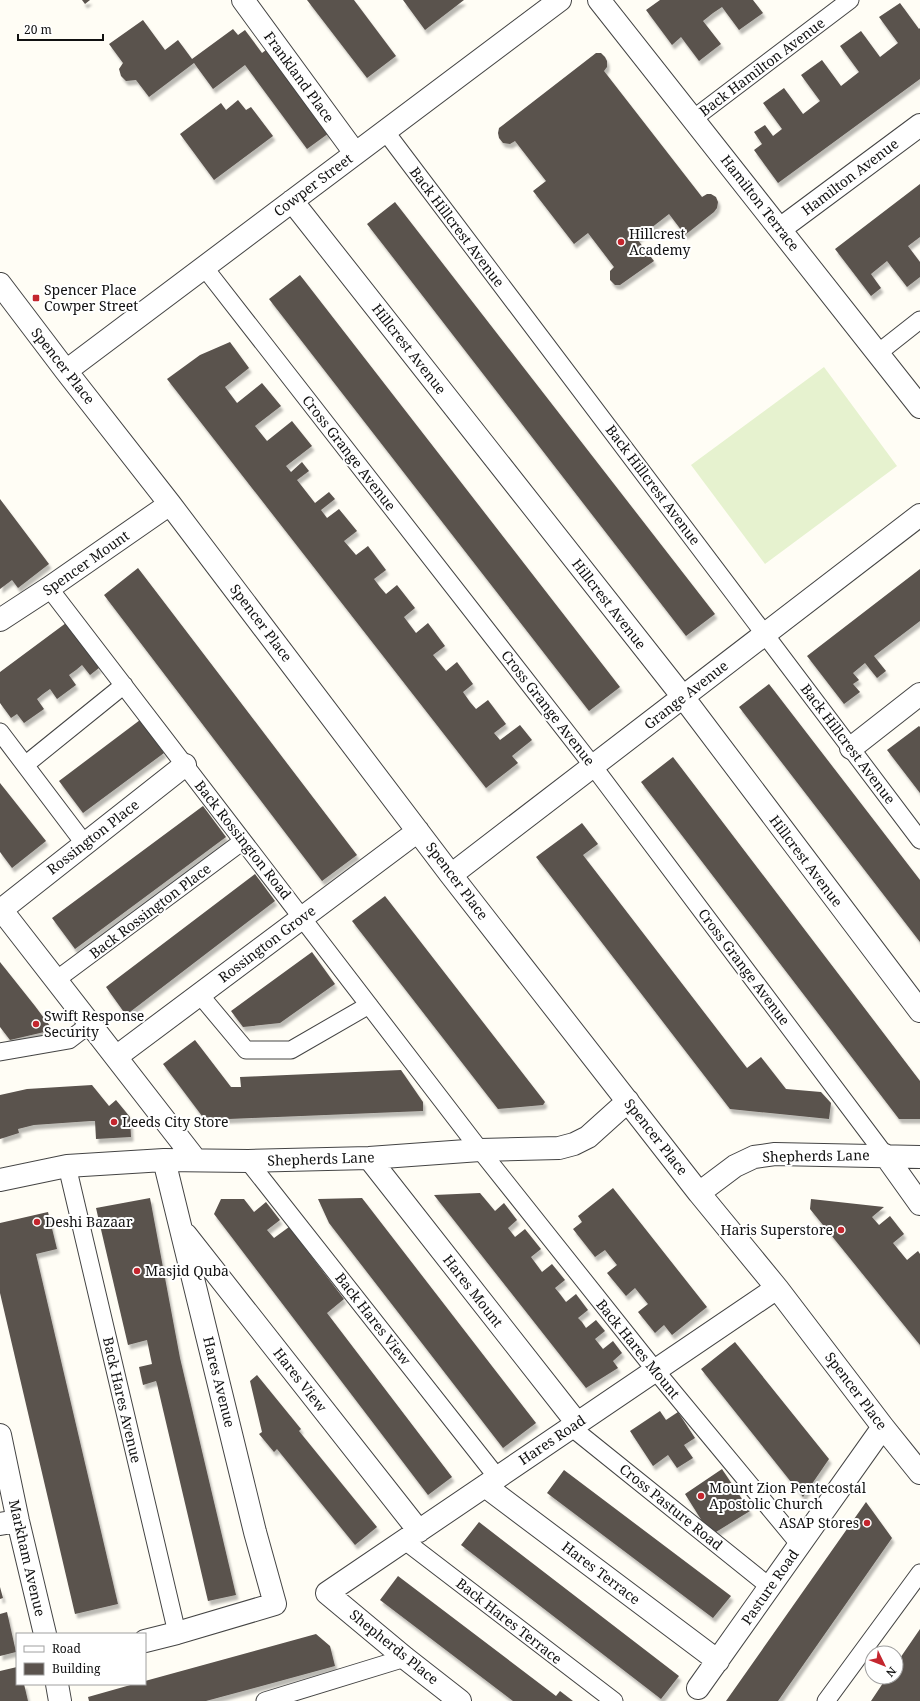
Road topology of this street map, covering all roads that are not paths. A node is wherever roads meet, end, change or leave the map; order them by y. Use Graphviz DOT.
graph roads {
  1 [pos="243,0"];
  2 [pos="560,0"];
  3 [pos="599,0"];
  4 [pos="850,0"];
  5 [pos="693,119"];
  6 [pos="920,125"];
  7 [pos="385,131"];
  8 [pos="355,153"];
  9 [pos="292,201"];
  10 [pos="780,229"];
  11 [pos="204,267"];
  12 [pos="0,284"];
  13 [pos="920,320"];
  14 [pos="878,353"];
  15 [pos="66,371"];
  16 [pos="920,407"];
  17 [pos="170,504"];
  18 [pos="920,515"];
  19 [pos="49,588"];
  20 [pos="0,620"];
  21 [pos="765,634"];
  22 [pos="124,686"];
  23 [pos="920,694"];
  24 [pos="683,697"];
  25 [pos="0,732"];
  26 [pos="851,748"];
  27 [pos="185,764"];
  28 [pos="25,765"];
  29 [pos="593,766"];
  30 [pos="418,831"];
  31 [pos="920,840"];
  32 [pos="243,841"];
  33 [pos="84,843"];
  34 [pos="451,875"];
  35 [pos="1,909"];
  36 [pos="302,918"];
  37 [pos="56,980"];
  38 [pos="200,995"];
  39 [pos="369,1005"];
  40 [pos="920,1011"];
  41 [pos="90,1024"];
  42 [pos="0,1052"];
  43 [pos="116,1057"];
  44 [pos="628,1101"];
  45 [pos="480,1150"];
  46 [pos="885,1155"];
  47 [pos="920,1157"];
  48 [pos="369,1158"];
  49 [pos="195,1159"];
  50 [pos="164,1160"];
  51 [pos="248,1161"];
  52 [pos="67,1166"];
  53 [pos="0,1180"];
  54 [pos="699,1192"];
  55 [pos="920,1204"];
  56 [pos="181,1229"];
  57 [pos="777,1288"];
  58 [pos="655,1370"];
  59 [pos="574,1425"];
  60 [pos="883,1427"];
  61 [pos="0,1435"];
  62 [pos="920,1473"];
  63 [pos="491,1482"];
  64 [pos="9,1522"];
  65 [pos="412,1536"];
  66 [pos="800,1545"];
  67 [pos="920,1573"];
  68 [pos="770,1587"];
  69 [pos="327,1593"];
  70 [pos="45,1633"];
  71 [pos="178,1633"];
  72 [pos="146,1641"];
  73 [pos="405,1658"];
  74 [pos="718,1661"];
  75 [pos="57,1685"];
  76 [pos="698,1688"];
  77 [pos="60,1701"];
  78 [pos="265,1701"];
  79 [pos="460,1701"];
  80 [pos="614,1701"];
  81 [pos="826,1701"];
  1 -- 8 [label="street, Frankland Place"];
  2 -- 7 [label="street, Cowper Street"];
  3 -- 5 [label="street, Hamilton Terrace"];
  4 -- 5 [label="lane, Back Hamilton Avenue"];
  5 -- 10 [label="street, Hamilton Terrace"];
  6 -- 10 [label="street, Hamilton Avenue"];
  7 -- 8 [label="street, Cowper Street"];
  7 -- 21 [label="lane, Back Hillcrest Avenue"];
  8 -- 9 [label="street, Cowper Street"];
  9 -- 11 [label="street, Cowper Street"];
  9 -- 24 [label="street, Hillcrest Avenue"];
  10 -- 14 [label="street, Hamilton Terrace"];
  11 -- 15 [label="street, Cowper Street"];
  11 -- 29 [label="lane, Cross Grange Avenue"];
  12 -- 15 [label="street, Spencer Place"];
  13 -- 14 [label="lane"];
  14 -- 16 [label="street, Hamilton Terrace"];
  15 -- 17 [label="street, Spencer Place"];
  17 -- 19 [label="street, Spencer Mount"];
  17 -- 30 [label="street, Spencer Place"];
  18 -- 21 [label="street, Grange Avenue"];
  19 -- 20 [label="street, Spencer Mount"];
  19 -- 22 [label="lane, Back Rossington Road"];
  21 -- 24 [label="street, Grange Avenue"];
  21 -- 26 [label="lane, Back Hillcrest Avenue"];
  22 -- 27 [label="lane, Back Rossington Road"];
  22 -- 28 [label="lane"];
  23 -- 26 [label="street"];
  24 -- 29 [label="street, Grange Avenue"];
  24 -- 40 [label="street, Hillcrest Avenue"];
  25 -- 28 [label="lane"];
  26 -- 31 [label="lane, Back Hillcrest Avenue"];
  27 -- 32 [label="lane, Back Rossington Road"];
  27 -- 33 [label="street, Rossington Place"];
  28 -- 33 [label="lane"];
  29 -- 34 [label="street, Grange Avenue"];
  29 -- 46 [label="lane, Cross Grange Avenue"];
  30 -- 34 [label="street, Spencer Place"];
  30 -- 36 [label="street, Rossington Grove"];
  32 -- 36 [label="lane, Back Rossington Road"];
  32 -- 37 [label="lane, Back Rossington Place"];
  33 -- 35 [label="street, Rossington Place"];
  34 -- 44 [label="street, Spencer Place"];
  35 -- 37 [label="street"];
  36 -- 38 [label="street, Rossington Grove"];
  36 -- 39 [label="lane, Back Rossington Road"];
  37 -- 41 [label="street"];
  38 -- 39 [label="lane"];
  38 -- 43 [label="street, Rossington Grove"];
  39 -- 45 [label="lane, Back Rossington Road"];
  41 -- 42 [label="lane"];
  41 -- 43 [label="street"];
  43 -- 49 [label="street"];
  44 -- 45 [label="street, Shepherds Lane"];
  44 -- 54 [label="street, Spencer Place"];
  45 -- 48 [label="street, Shepherds Lane"];
  45 -- 58 [label="lane, Back Hares Mount"];
  46 -- 47 [label="street, Shepherds Lane"];
  46 -- 54 [label="street, Shepherds Lane"];
  46 -- 55 [label="street"];
  48 -- 51 [label="street, Shepherds Lane"];
  48 -- 59 [label="street, Hares Mount"];
  49 -- 50 [label="street, Shepherds Lane"];
  49 -- 51 [label="street, Shepherds Lane"];
  50 -- 52 [label="street, Shepherds Lane"];
  50 -- 56 [label="street, Hares Avenue"];
  51 -- 63 [label="lane, Back Hares View"];
  52 -- 53 [label="street, Shepherds Lane"];
  52 -- 71 [label="lane, Back Hares Avenue"];
  54 -- 57 [label="street, Spencer Place"];
  56 -- 65 [label="street, Hares View"];
  56 -- 71 [label="street, Hares Avenue"];
  57 -- 58 [label="street, Hares Road"];
  57 -- 60 [label="street, Spencer Place"];
  58 -- 59 [label="street, Hares Road"];
  58 -- 66 [label="lane, Back Hares Mount"];
  59 -- 63 [label="street, Hares Road"];
  59 -- 68 [label="lane, Cross Pasture Road"];
  60 -- 62 [label="street, Spencer Place"];
  60 -- 66 [label="street, Pasture Road"];
  61 -- 64 [label="street, Markham Avenue"];
  63 -- 65 [label="street, Hares Road"];
  63 -- 74 [label="street, Hares Terrace"];
  64 -- 70 [label="street, Markham Avenue"];
  65 -- 69 [label="street, Hares Road"];
  65 -- 80 [label="lane, Back Hares Terrace"];
  66 -- 68 [label="street, Pasture Road"];
  67 -- 81 [label="lane"];
  68 -- 74 [label="street, Pasture Road"];
  69 -- 73 [label="street, Shepherds Place"];
  71 -- 72 [label="street"];
  73 -- 78 [label="lane"];
  73 -- 79 [label="street, Shepherds Place"];
  74 -- 76 [label="street, Pasture Road"];
  75 -- 77 [label="street"];
}
